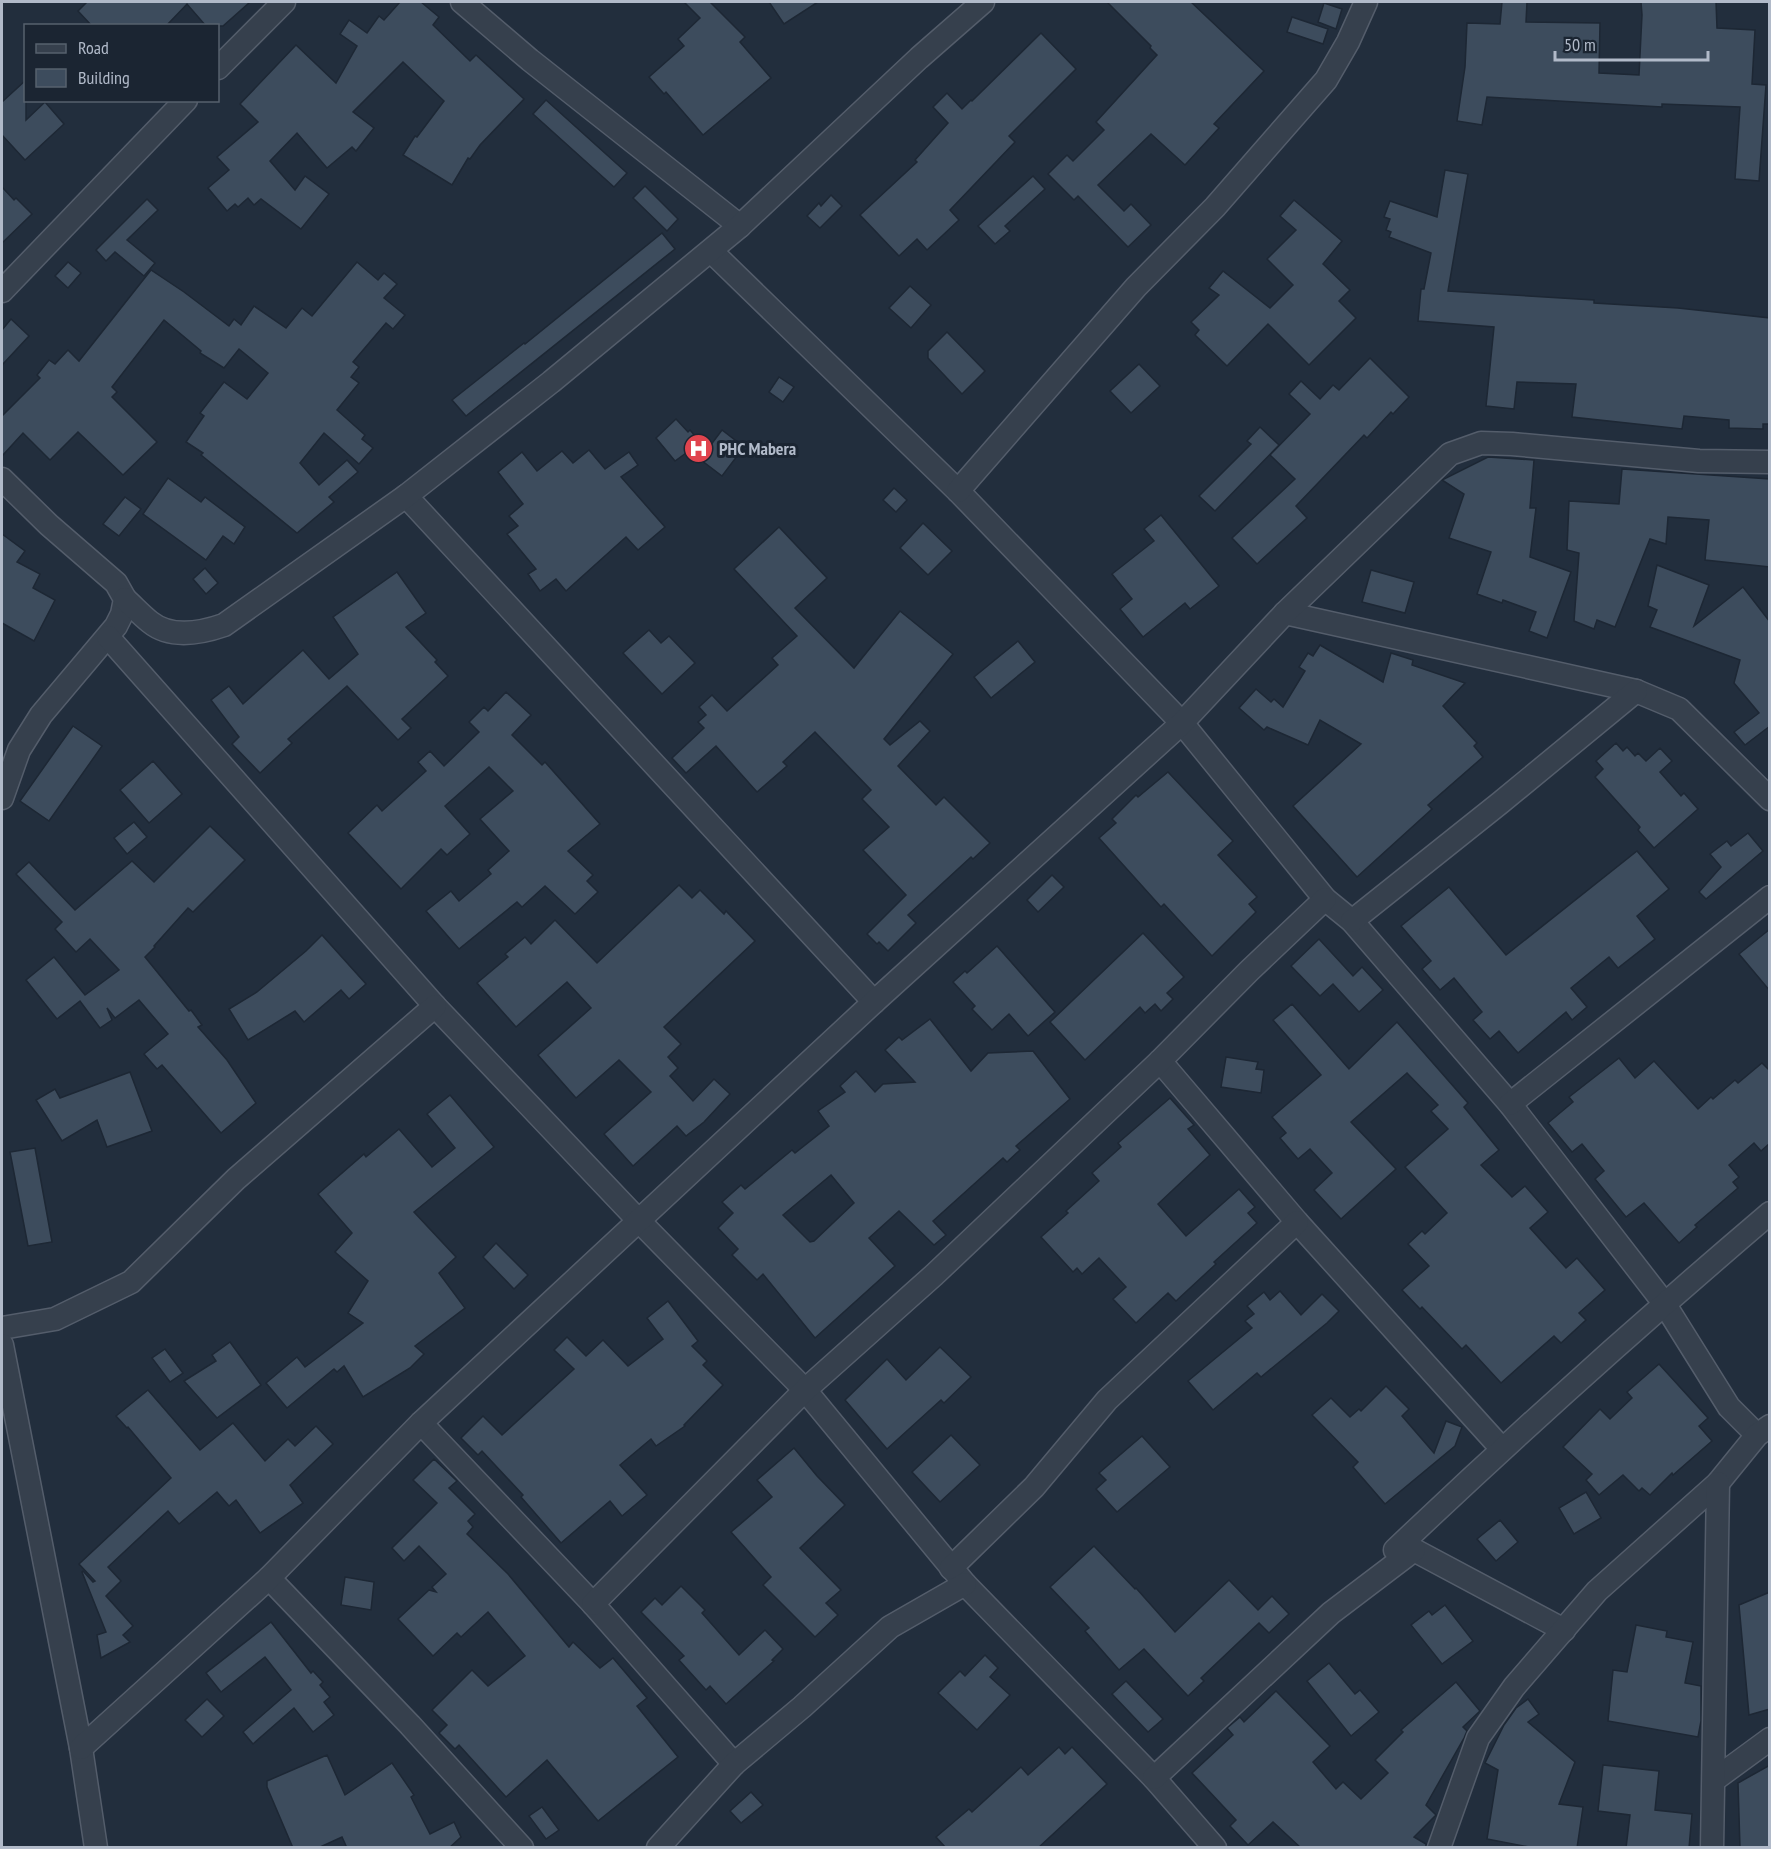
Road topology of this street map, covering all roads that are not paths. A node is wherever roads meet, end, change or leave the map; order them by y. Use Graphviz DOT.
graph roads {
  1 [pos="284,2"];
  2 [pos="462,2"];
  3 [pos="983,2"];
  4 [pos="1366,2"];
  5 [pos="219,67"];
  6 [pos="184,102"];
  7 [pos="740,226"];
  8 [pos="711,250"];
  9 [pos="2,291"];
  10 [pos="1770,462"];
  11 [pos="2,479"];
  12 [pos="958,491"];
  13 [pos="406,496"];
  14 [pos="125,598"];
  15 [pos="1285,613"];
  16 [pos="108,637"];
  17 [pos="1636,691"];
  18 [pos="1182,723"];
  19 [pos="2,798"];
  20 [pos="1770,799"];
  21 [pos="1770,897"];
  22 [pos="1325,899"];
  23 [pos="1352,921"];
  24 [pos="874,1002"];
  25 [pos="435,1006"];
  26 [pos="1160,1061"];
  27 [pos="1510,1104"];
  28 [pos="1770,1213"];
  29 [pos="639,1221"];
  30 [pos="1297,1222"];
  31 [pos="1664,1303"];
  32 [pos="2,1328"];
  33 [pos="2,1345"];
  34 [pos="805,1389"];
  35 [pos="421,1423"];
  36 [pos="1763,1431"];
  37 [pos="1502,1449"];
  38 [pos="1718,1483"];
  39 [pos="1414,1550"];
  40 [pos="958,1576"];
  41 [pos="269,1578"];
  42 [pos="593,1604"];
  43 [pos="1564,1630"];
  44 [pos="1770,1739"];
  45 [pos="81,1748"];
  46 [pos="734,1764"];
  47 [pos="1154,1778"];
  48 [pos="1714,1780"];
  49 [pos="96,1848"];
  50 [pos="522,1848"];
  51 [pos="658,1848"];
  52 [pos="1215,1848"];
  53 [pos="1439,1848"];
  54 [pos="1712,1848"];
  1 -- 5 [label="street"];
  2 -- 7 [label="street"];
  3 -- 7 [label="street"];
  4 -- 12 [label="street"];
  6 -- 9 [label="street"];
  7 -- 8 [label="street"];
  8 -- 12 [label="street"];
  8 -- 13 [label="street"];
  10 -- 15 [label="street"];
  11 -- 14 [label="street"];
  12 -- 18 [label="street"];
  13 -- 14 [label="street"];
  13 -- 24 [label="street"];
  14 -- 16 [label="street"];
  15 -- 17 [label="street"];
  15 -- 18 [label="street"];
  16 -- 19 [label="street"];
  16 -- 25 [label="street"];
  17 -- 20 [label="street"];
  17 -- 23 [label="street"];
  18 -- 22 [label="street"];
  18 -- 24 [label="street"];
  21 -- 27 [label="street"];
  22 -- 23 [label="street"];
  22 -- 26 [label="street"];
  23 -- 27 [label="street"];
  24 -- 29 [label="street"];
  25 -- 29 [label="street"];
  25 -- 32 [label="street"];
  26 -- 30 [label="street"];
  26 -- 34 [label="street"];
  27 -- 31 [label="street"];
  28 -- 31 [label="street"];
  29 -- 34 [label="street"];
  29 -- 35 [label="street"];
  30 -- 37 [label="street"];
  30 -- 40 [label="street"];
  31 -- 36 [label="street"];
  31 -- 37 [label="street"];
  33 -- 45 [label="street"];
  34 -- 40 [label="street"];
  34 -- 42 [label="street"];
  35 -- 41 [label="street"];
  35 -- 42 [label="street"];
  36 -- 38 [label="street"];
  37 -- 39 [label="street"];
  38 -- 43 [label="street"];
  38 -- 48 [label="street"];
  39 -- 43 [label="street"];
  39 -- 47 [label="street"];
  40 -- 46 [label="street"];
  40 -- 47 [label="street"];
  41 -- 45 [label="street"];
  41 -- 50 [label="street"];
  42 -- 46 [label="street"];
  43 -- 53 [label="street"];
  44 -- 48 [label="street"];
  45 -- 49 [label="street"];
  46 -- 51 [label="street"];
  47 -- 52 [label="street"];
  48 -- 54 [label="street"];
}
